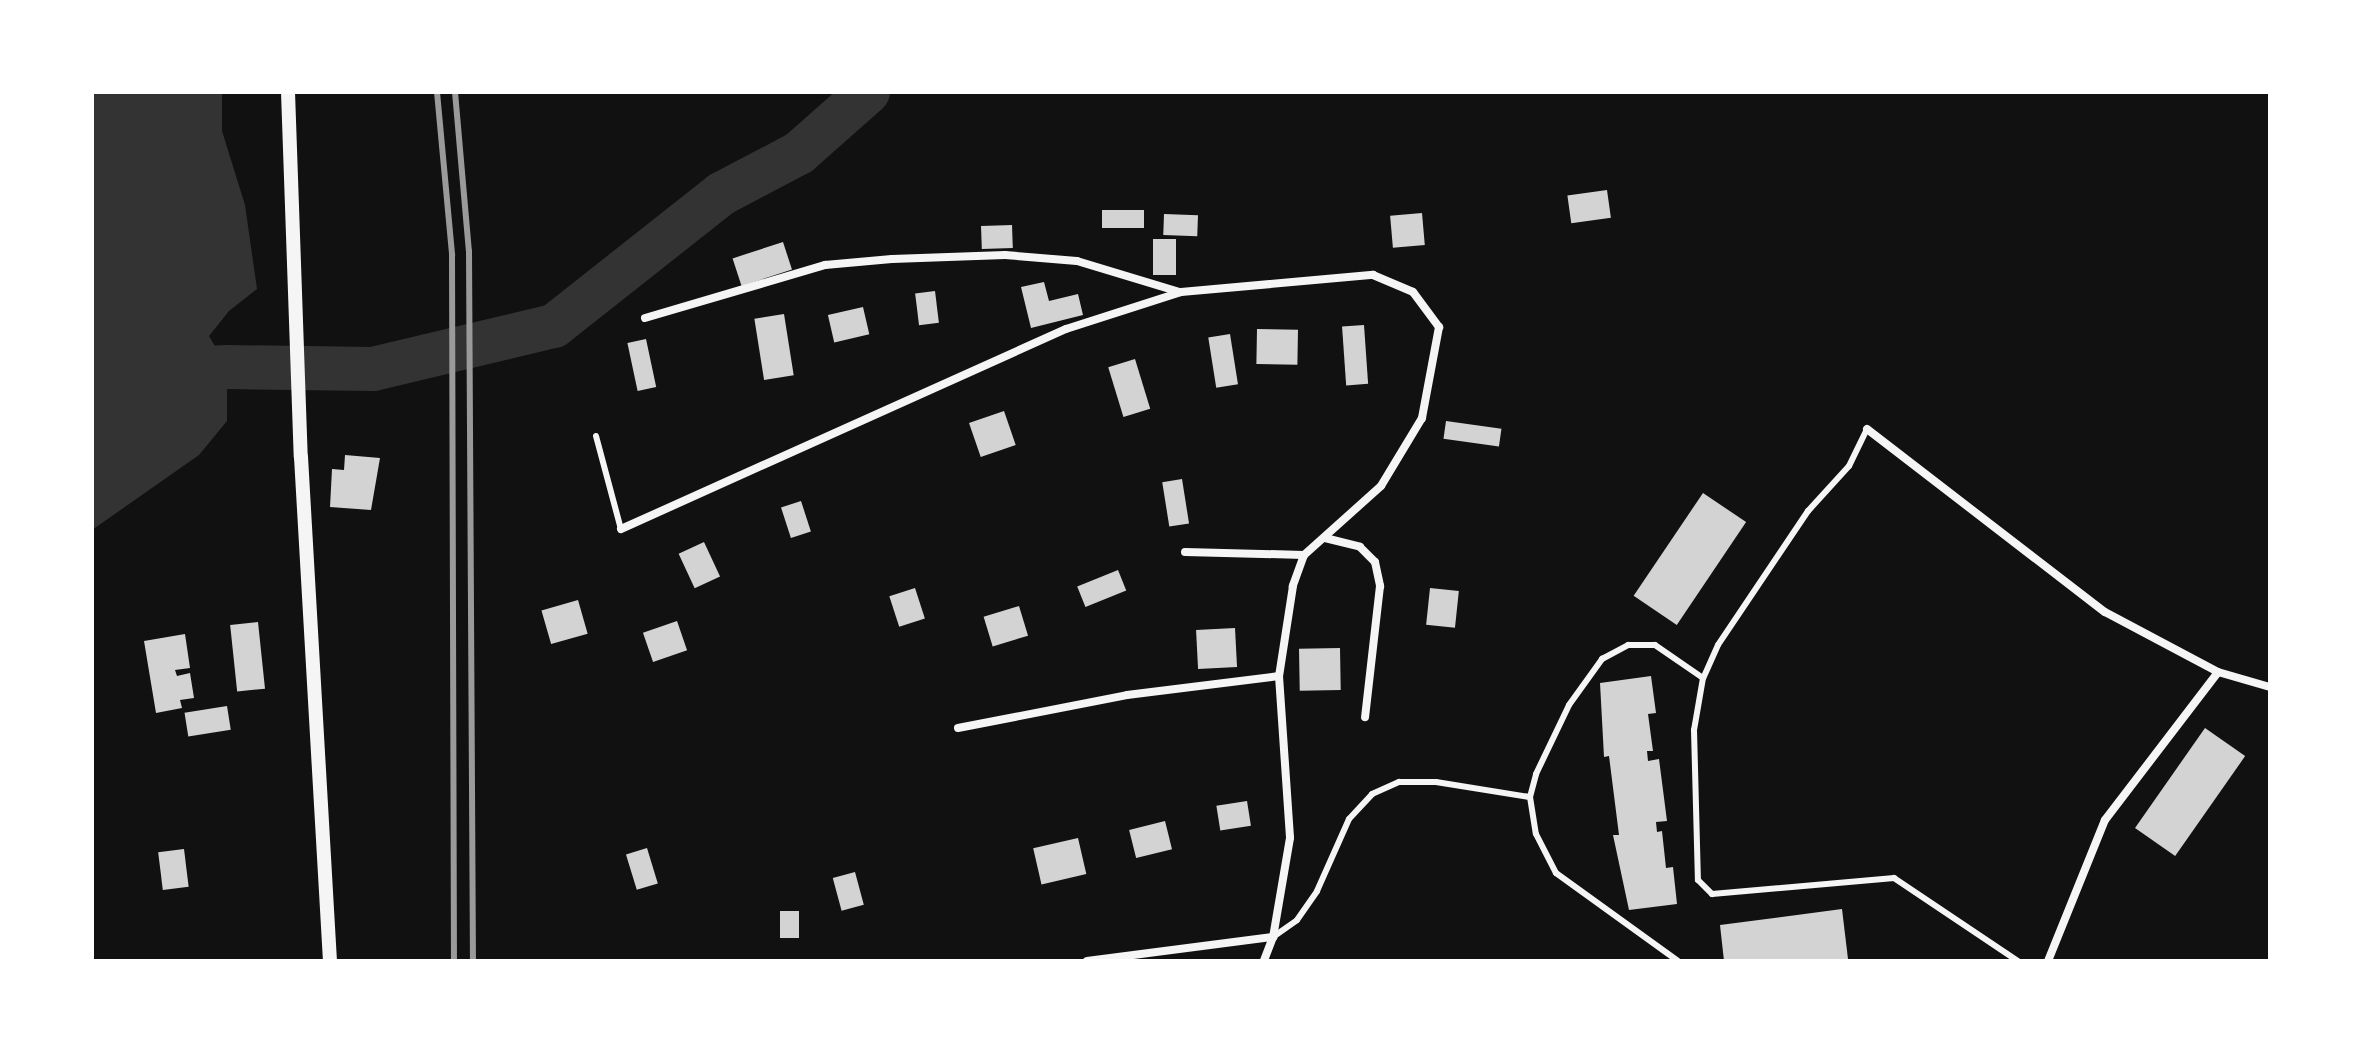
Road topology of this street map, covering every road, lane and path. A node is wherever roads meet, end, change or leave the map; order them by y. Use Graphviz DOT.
graph roads {
  1 [pos="288,92"];
  2 [pos="1181,292"];
  3 [pos="645,318"];
  4 [pos="1867,429"];
  5 [pos="596,436"];
  6 [pos="621,529"];
  7 [pos="1325,538"];
  8 [pos="1185,552"];
  9 [pos="1304,555"];
  10 [pos="2218,672"];
  11 [pos="1279,676"];
  12 [pos="1703,678"];
  13 [pos="2270,687"];
  14 [pos="1365,717"];
  15 [pos="958,728"];
  16 [pos="1530,797"];
  17 [pos="1273,937"];
  18 [pos="330,961"];
  19 [pos="1087,961"];
  20 [pos="1264,961"];
  21 [pos="1678,961"];
  22 [pos="2018,961"];
  23 [pos="2048,961"];
  1 -- 18 [label="street"];
  2 -- 3 [label="street"];
  2 -- 6 [label="street"];
  2 -- 7 [label="street"];
  4 -- 10 [label="street"];
  4 -- 12 [label="lane"];
  5 -- 6 [label="lane"];
  7 -- 9 [label="street"];
  7 -- 14 [label="street"];
  8 -- 9 [label="street"];
  9 -- 11 [label="street"];
  10 -- 13 [label="street"];
  10 -- 23 [label="street"];
  11 -- 15 [label="street"];
  11 -- 17 [label="street"];
  12 -- 16 [label="lane"];
  12 -- 22 [label="lane"];
  16 -- 17 [label="lane"];
  16 -- 21 [label="lane"];
  17 -- 19 [label="street"];
  17 -- 20 [label="street"];
}
